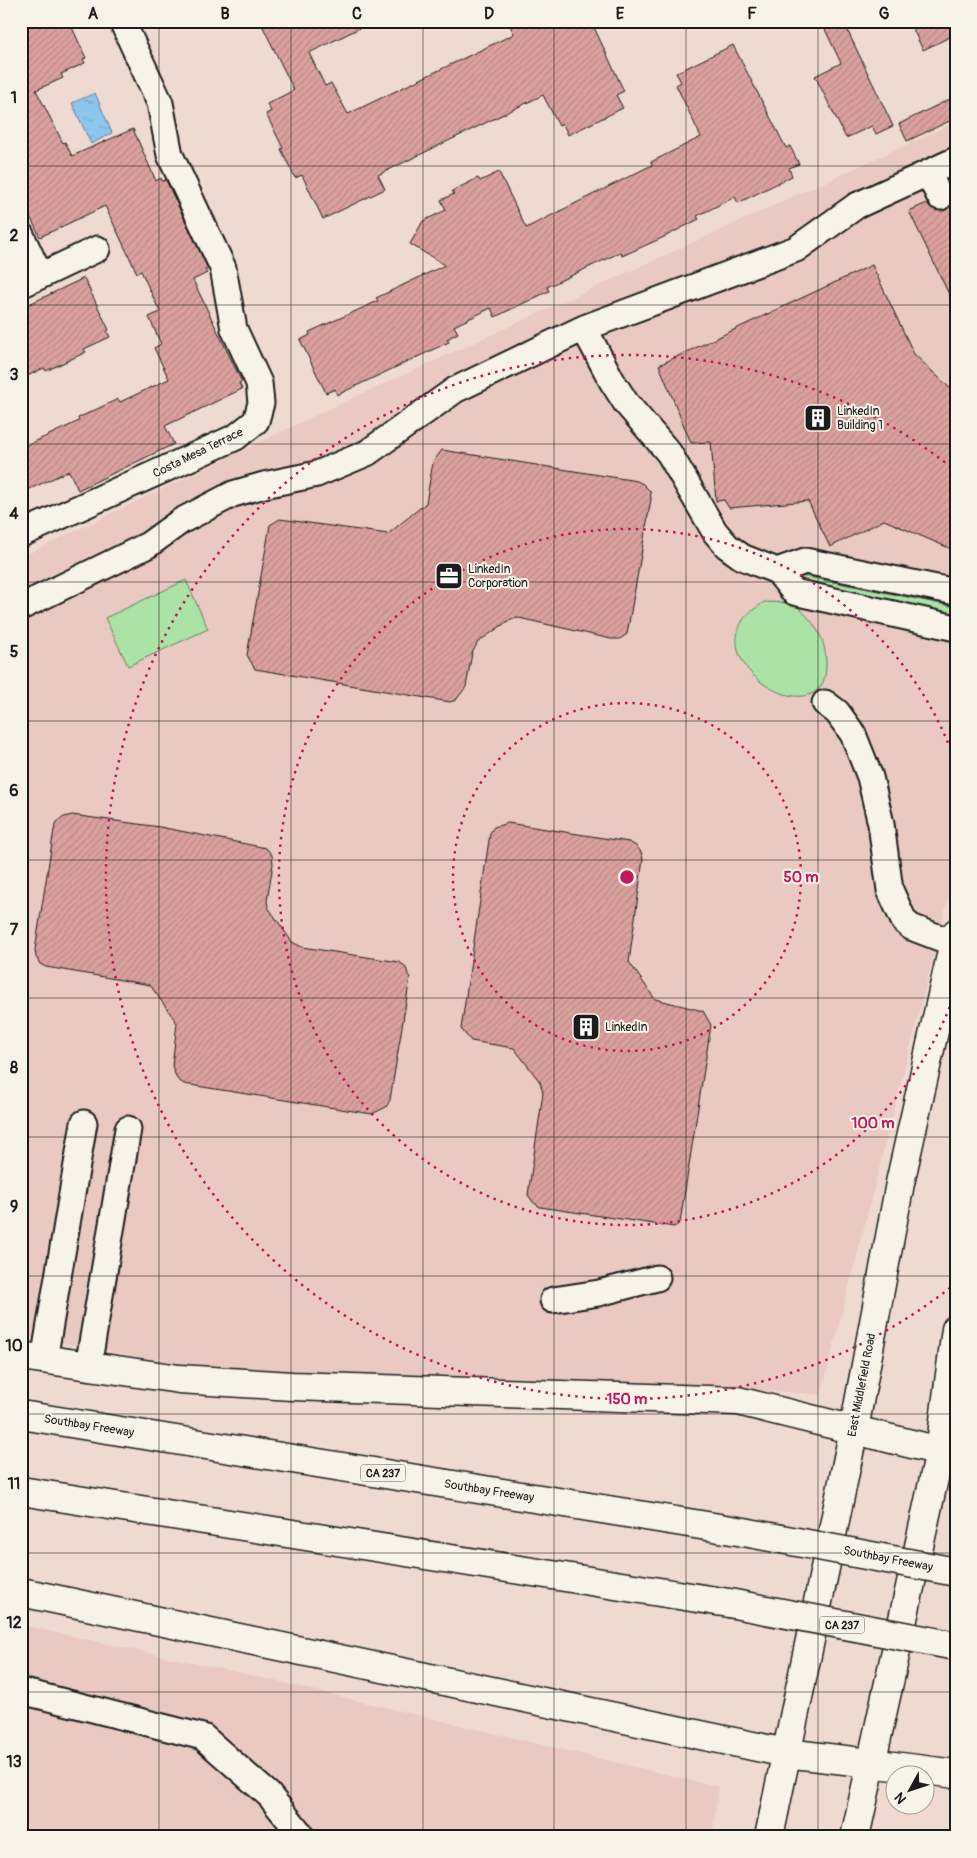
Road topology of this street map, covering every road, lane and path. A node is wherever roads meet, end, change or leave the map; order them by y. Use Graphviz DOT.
graph roads {
  1 [pos="122,21"];
  2 [pos="956,160"];
  3 [pos="928,173"];
  4 [pos="940,197"];
  5 [pos="21,236"];
  6 [pos="97,249"];
  7 [pos="31,280"];
  8 [pos="584,328"];
  9 [pos="21,534"];
  10 [pos="777,571"];
  11 [pos="956,592"];
  12 [pos="21,607"];
  13 [pos="956,628"];
  14 [pos="825,703"];
  15 [pos="954,938"];
  16 [pos="84,1123"];
  17 [pos="128,1129"];
  18 [pos="656,1278"];
  19 [pos="552,1300"];
  20 [pos="956,1329"];
  21 [pos="32,1358"];
  22 [pos="88,1367"];
  23 [pos="21,1415"];
  24 [pos="854,1429"];
  25 [pos="948,1453"];
  26 [pos="21,1491"];
  27 [pos="956,1572"];
  28 [pos="21,1592"];
  29 [pos="956,1646"];
  30 [pos="21,1691"];
  31 [pos="786,1753"];
  32 [pos="870,1763"];
  33 [pos="956,1774"];
  34 [pos="303,1837"];
  35 [pos="769,1837"];
  36 [pos="855,1837"];
  1 -- 9 [label="street, Costa Mesa Terrace"];
  2 -- 3 [label="street"];
  3 -- 4 [label="street"];
  3 -- 8 [label="street"];
  5 -- 7 [label="street"];
  6 -- 7 [label="street"];
  8 -- 10 [label="street"];
  8 -- 12 [label="street"];
  10 -- 11 [label="street"];
  10 -- 13 [label="street"];
  14 -- 15 [label="street"];
  15 -- 24 [label="main road, East Middlefield Road"];
  16 -- 21 [label="street"];
  17 -- 22 [label="street"];
  18 -- 19 [label="street"];
  20 -- 25 [label="main road"];
  21 -- 22 [label="main road"];
  22 -- 24 [label="main road"];
  23 -- 27 [label="main road, Southbay Freeway / CA 237, bridge"];
  24 -- 25 [label="main road"];
  24 -- 31 [label="main road, East Middlefield Road"];
  25 -- 32 [label="main road"];
  26 -- 29 [label="main road, CA 237, bridge"];
  28 -- 31 [label="main road"];
  30 -- 34 [label="street"];
  31 -- 32 [label="main road"];
  31 -- 35 [label="main road, East Middlefield Road"];
  32 -- 33 [label="main road"];
  32 -- 36 [label="main road"];
}
